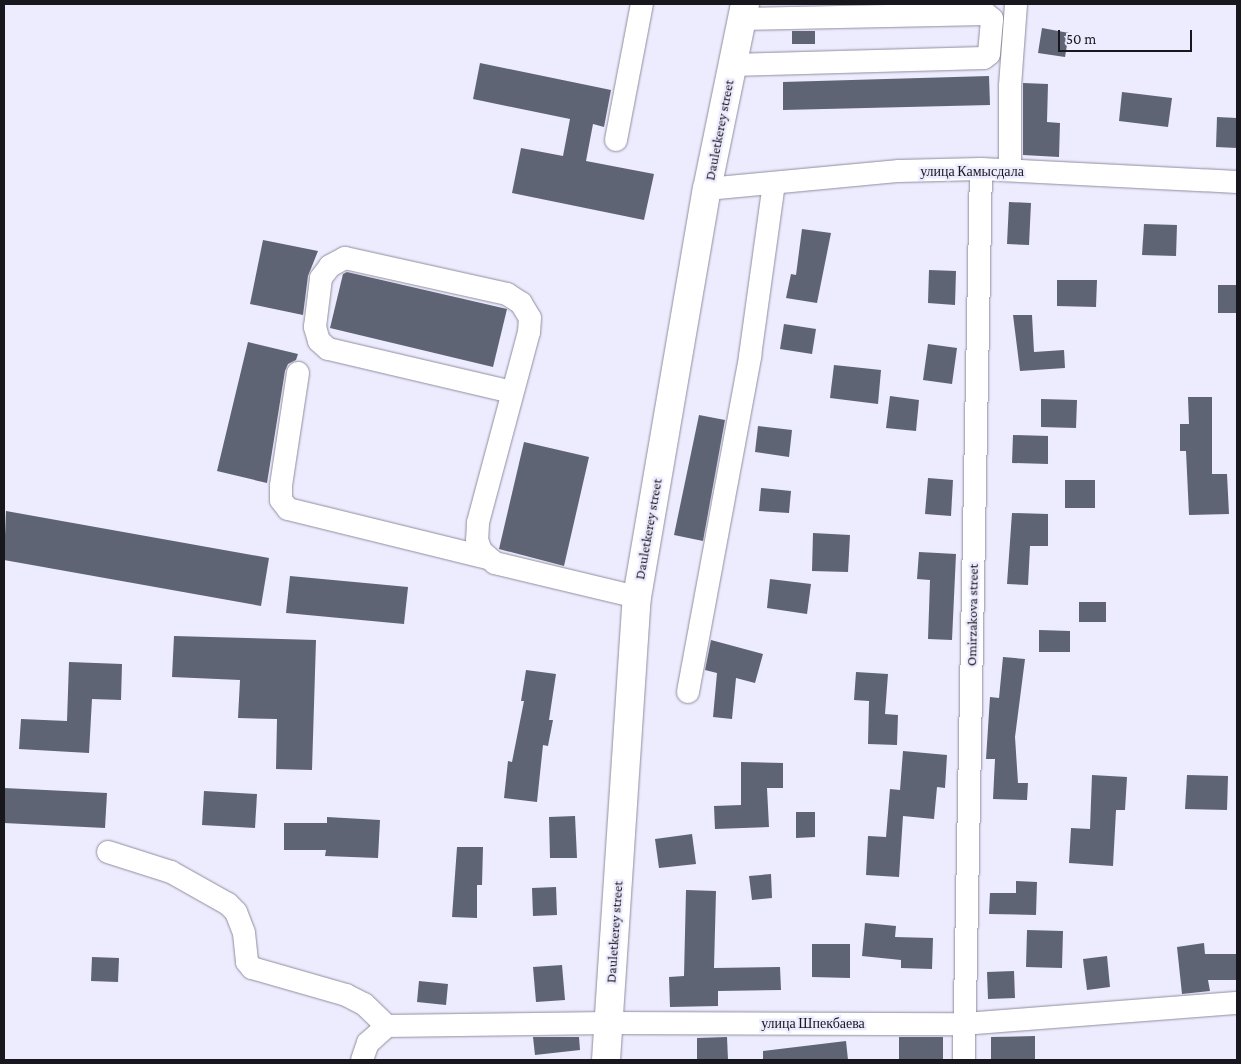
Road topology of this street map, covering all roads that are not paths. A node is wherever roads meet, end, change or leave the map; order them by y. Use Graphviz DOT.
graph roads {
  1 [pos="642,4"];
  2 [pos="1016,4"];
  3 [pos="743,11"];
  4 [pos="732,65"];
  5 [pos="616,140"];
  6 [pos="1010,169"];
  7 [pos="981,170"];
  8 [pos="1237,182"];
  9 [pos="774,184"];
  10 [pos="707,189"];
  11 [pos="298,373"];
  12 [pos="512,392"];
  13 [pos="487,558"];
  14 [pos="636,596"];
  15 [pos="688,692"];
  16 [pos="108,852"];
  17 [pos="1237,1003"];
  18 [pos="608,1023"];
  19 [pos="963,1024"];
  20 [pos="387,1026"];
  21 [pos="362,1060"];
  22 [pos="606,1060"];
  23 [pos="964,1060"];
  1 -- 5 [label="street"];
  2 -- 6 [label="street"];
  3 -- 4 [label="main road, Dauletkerey street"];
  3 -- 4 [label="street"];
  4 -- 10 [label="main road, Dauletkerey street"];
  6 -- 7 [label="street, улица Камысдала"];
  6 -- 8 [label="street, улица Камысдала"];
  7 -- 9 [label="street, улица Камысдала"];
  7 -- 19 [label="street, Omirzakova street"];
  9 -- 10 [label="street, улица Камысдала"];
  9 -- 15 [label="street"];
  10 -- 14 [label="main road, Dauletkerey street"];
  11 -- 13 [label="street"];
  12 -- 12 [label="street"];
  12 -- 13 [label="street"];
  13 -- 14 [label="street"];
  14 -- 18 [label="main road, Dauletkerey street"];
  16 -- 20 [label="street"];
  17 -- 19 [label="street, улица Шпекбаева"];
  18 -- 19 [label="street, улица Шпекбаева"];
  18 -- 20 [label="street, улица Шпекбаева"];
  18 -- 22 [label="main road, Dauletkerey street"];
  19 -- 23 [label="street, Omirzakova street"];
  20 -- 21 [label="street"];
}
